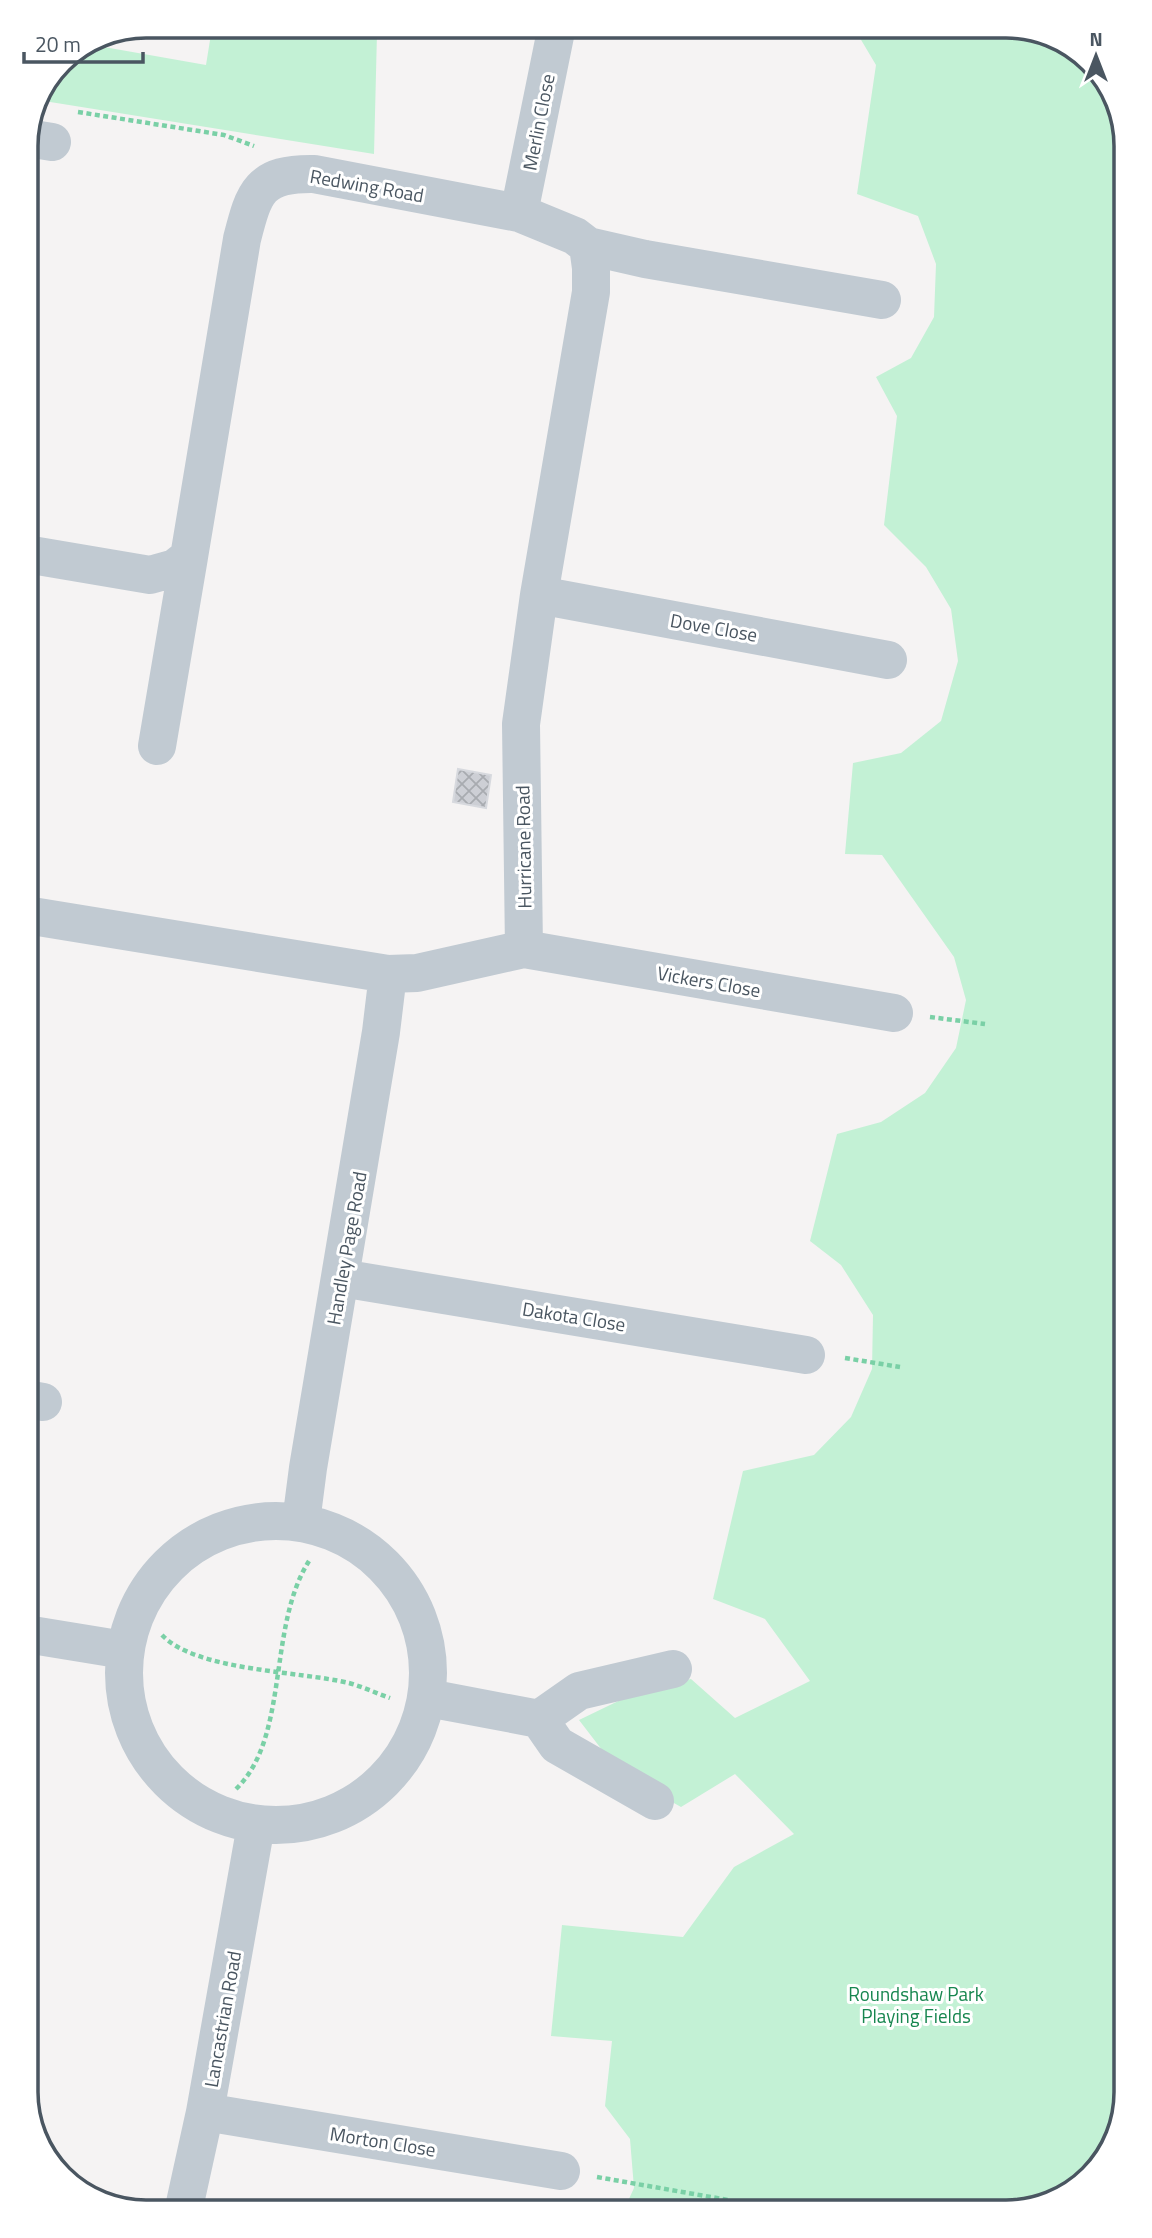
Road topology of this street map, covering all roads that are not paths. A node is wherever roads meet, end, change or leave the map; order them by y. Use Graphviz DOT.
graph roads {
  1 [pos="554,39"];
  2 [pos="520,213"];
  3 [pos="588,246"];
  4 [pos="882,300"];
  5 [pos="39,556"];
  6 [pos="189,557"];
  7 [pos="539,595"];
  8 [pos="888,660"];
  9 [pos="157,746"];
  10 [pos="39,917"];
  11 [pos="524,950"];
  12 [pos="388,974"];
  13 [pos="894,1013"];
  14 [pos="341,1278"];
  15 [pos="806,1355"];
  16 [pos="318,1527"];
  17 [pos="39,1636"];
  18 [pos="124,1650"];
  19 [pos="673,1670"];
  20 [pos="425,1708"];
  21 [pos="538,1719"];
  22 [pos="655,1801"];
  23 [pos="256,1825"];
  24 [pos="205,2112"];
  25 [pos="561,2171"];
  26 [pos="186,2199"];
  1 -- 2 [label="street, Merlin Close"];
  2 -- 3 [label="street, Redwing Road"];
  2 -- 6 [label="street, Redwing Road"];
  3 -- 4 [label="street, Redwing Road"];
  3 -- 7 [label="street, Hurricane Road"];
  5 -- 6 [label="street"];
  6 -- 9 [label="street, Redwing Road"];
  7 -- 8 [label="street, Dove Close"];
  7 -- 11 [label="street, Hurricane Road"];
  10 -- 12 [label="street"];
  11 -- 12 [label="street"];
  11 -- 13 [label="street, Vickers Close"];
  12 -- 14 [label="street, Handley Page Road"];
  14 -- 15 [label="street, Dakota Close"];
  14 -- 16 [label="street, Handley Page Road"];
  16 -- 18 [label="street"];
  16 -- 20 [label="street"];
  17 -- 18 [label="street"];
  18 -- 23 [label="street"];
  19 -- 21 [label="street"];
  20 -- 21 [label="street"];
  20 -- 23 [label="street"];
  21 -- 22 [label="street"];
  23 -- 24 [label="street, Lancastrian Road"];
  24 -- 25 [label="street, Morton Close"];
  24 -- 26 [label="street, Lancastrian Road"];
}
